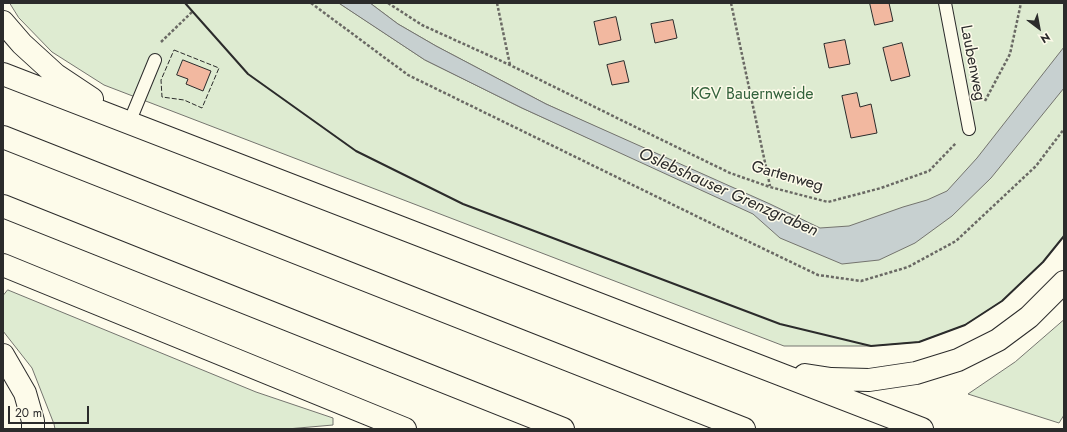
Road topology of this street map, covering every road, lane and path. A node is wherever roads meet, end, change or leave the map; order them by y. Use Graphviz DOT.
graph roads {
  1 [pos="311,3"];
  2 [pos="388,3"];
  3 [pos="497,3"];
  4 [pos="731,3"];
  5 [pos="944,3"];
  6 [pos="1021,3"];
  7 [pos="192,12"];
  8 [pos="3,22"];
  9 [pos="155,60"];
  10 [pos="510,65"];
  11 [pos="3,74"];
  12 [pos="126,122"];
  13 [pos="969,129"];
  14 [pos="1064,129"];
  15 [pos="3,136"];
  16 [pos="770,187"];
  17 [pos="3,206"];
  18 [pos="3,265"];
  19 [pos="1064,282"];
  20 [pos="3,355"];
  21 [pos="762,369"];
  22 [pos="33,429"];
  23 [pos="405,429"];
  24 [pos="563,429"];
  25 [pos="744,429"];
  26 [pos="922,429"];
  1 -- 14 [label="path"];
  2 -- 10 [label="path, Gartenweg"];
  3 -- 10 [label="path"];
  4 -- 16 [label="path"];
  5 -- 13 [label="lane, Laubenweg"];
  6 -- 13 [label="path, Gartenweg"];
  7 -- 9 [label="path"];
  8 -- 12 [label="highway"];
  9 -- 12 [label="lane"];
  10 -- 16 [label="path, Gartenweg"];
  11 -- 12 [label="highway"];
  12 -- 21 [label="highway"];
  13 -- 16 [label="path, Gartenweg"];
  15 -- 25 [label="highway"];
  17 -- 24 [label="highway"];
  18 -- 23 [label="highway"];
  19 -- 21 [label="highway"];
  20 -- 22 [label="highway"];
  21 -- 26 [label="highway"];
}
